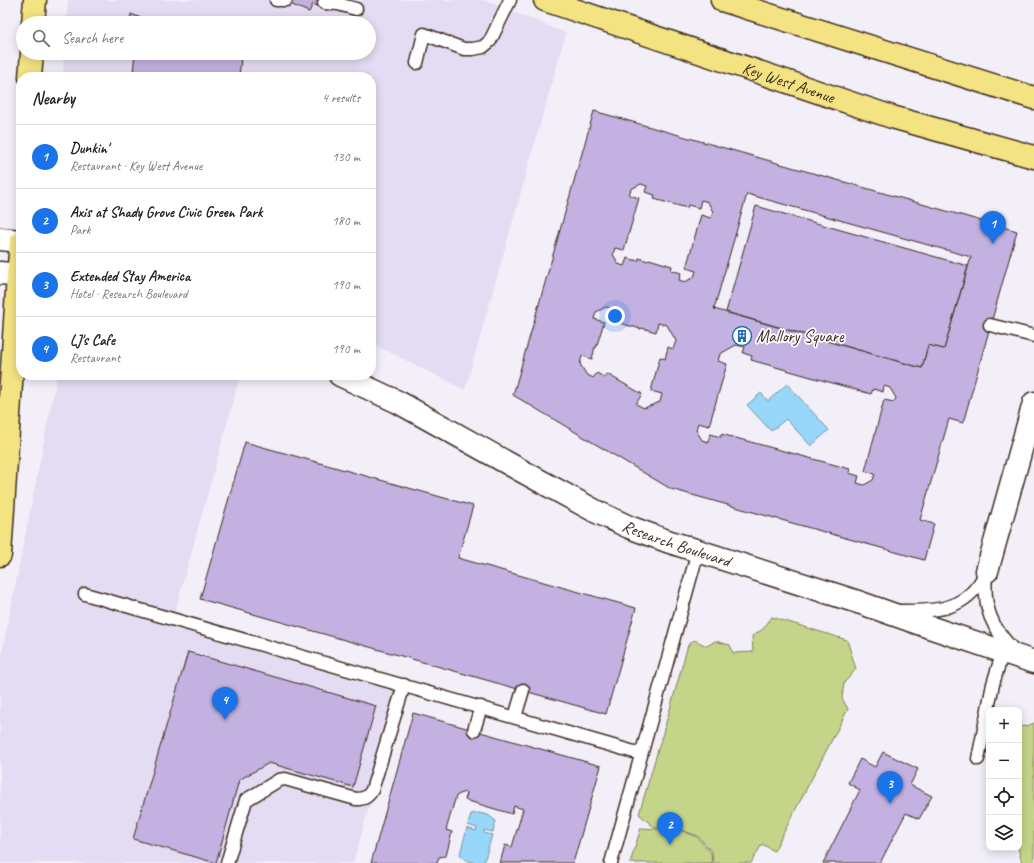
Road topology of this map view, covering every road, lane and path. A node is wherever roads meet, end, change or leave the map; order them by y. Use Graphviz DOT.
graph roads {
  1 [pos="35,0"];
  2 [pos="276,0"];
  3 [pos="286,0"];
  4 [pos="510,0"];
  5 [pos="545,0"];
  6 [pos="722,0"];
  7 [pos="324,2"];
  8 [pos="356,9"];
  9 [pos="34,16"];
  10 [pos="31,60"];
  11 [pos="417,63"];
  12 [pos="30,72"];
  13 [pos="1034,98"];
  14 [pos="1034,158"];
  15 [pos="0,239"];
  16 [pos="16,241"];
  17 [pos="16,262"];
  18 [pos="13,274"];
  19 [pos="990,325"];
  20 [pos="1034,336"];
  21 [pos="351,380"];
  22 [pos="1034,403"];
  23 [pos="698,551"];
  24 [pos="0,555"];
  25 [pos="986,571"];
  26 [pos="85,594"];
  27 [pos="861,604"];
  28 [pos="1020,657"];
  29 [pos="404,685"];
  30 [pos="523,690"];
  31 [pos="481,707"];
  32 [pos="515,717"];
  33 [pos="474,730"];
  34 [pos="641,754"];
  35 [pos="978,759"];
  36 [pos="227,863"];
  37 [pos="611,863"];
  1 -- 9 [label="main road"];
  2 -- 3 [label="lane"];
  4 -- 11 [label="lane"];
  5 -- 14 [label="main road, Key West Avenue"];
  6 -- 13 [label="main road"];
  7 -- 8 [label="lane"];
  10 -- 12 [label="main road"];
  15 -- 16 [label="street"];
  17 -- 18 [label="main road"];
  18 -- 24 [label="main road"];
  19 -- 20 [label="lane"];
  21 -- 23 [label="street, Research Boulevard"];
  22 -- 25 [label="street"];
  23 -- 27 [label="street, Research Boulevard"];
  23 -- 34 [label="lane"];
  25 -- 27 [label="lane"];
  25 -- 28 [label="lane"];
  26 -- 29 [label="lane"];
  27 -- 28 [label="street, Research Boulevard"];
  28 -- 35 [label="lane"];
  29 -- 31 [label="lane"];
  29 -- 36 [label="lane"];
  30 -- 32 [label="lane"];
  31 -- 32 [label="lane"];
  31 -- 33 [label="lane"];
  32 -- 34 [label="lane"];
  34 -- 37 [label="lane"];
}
